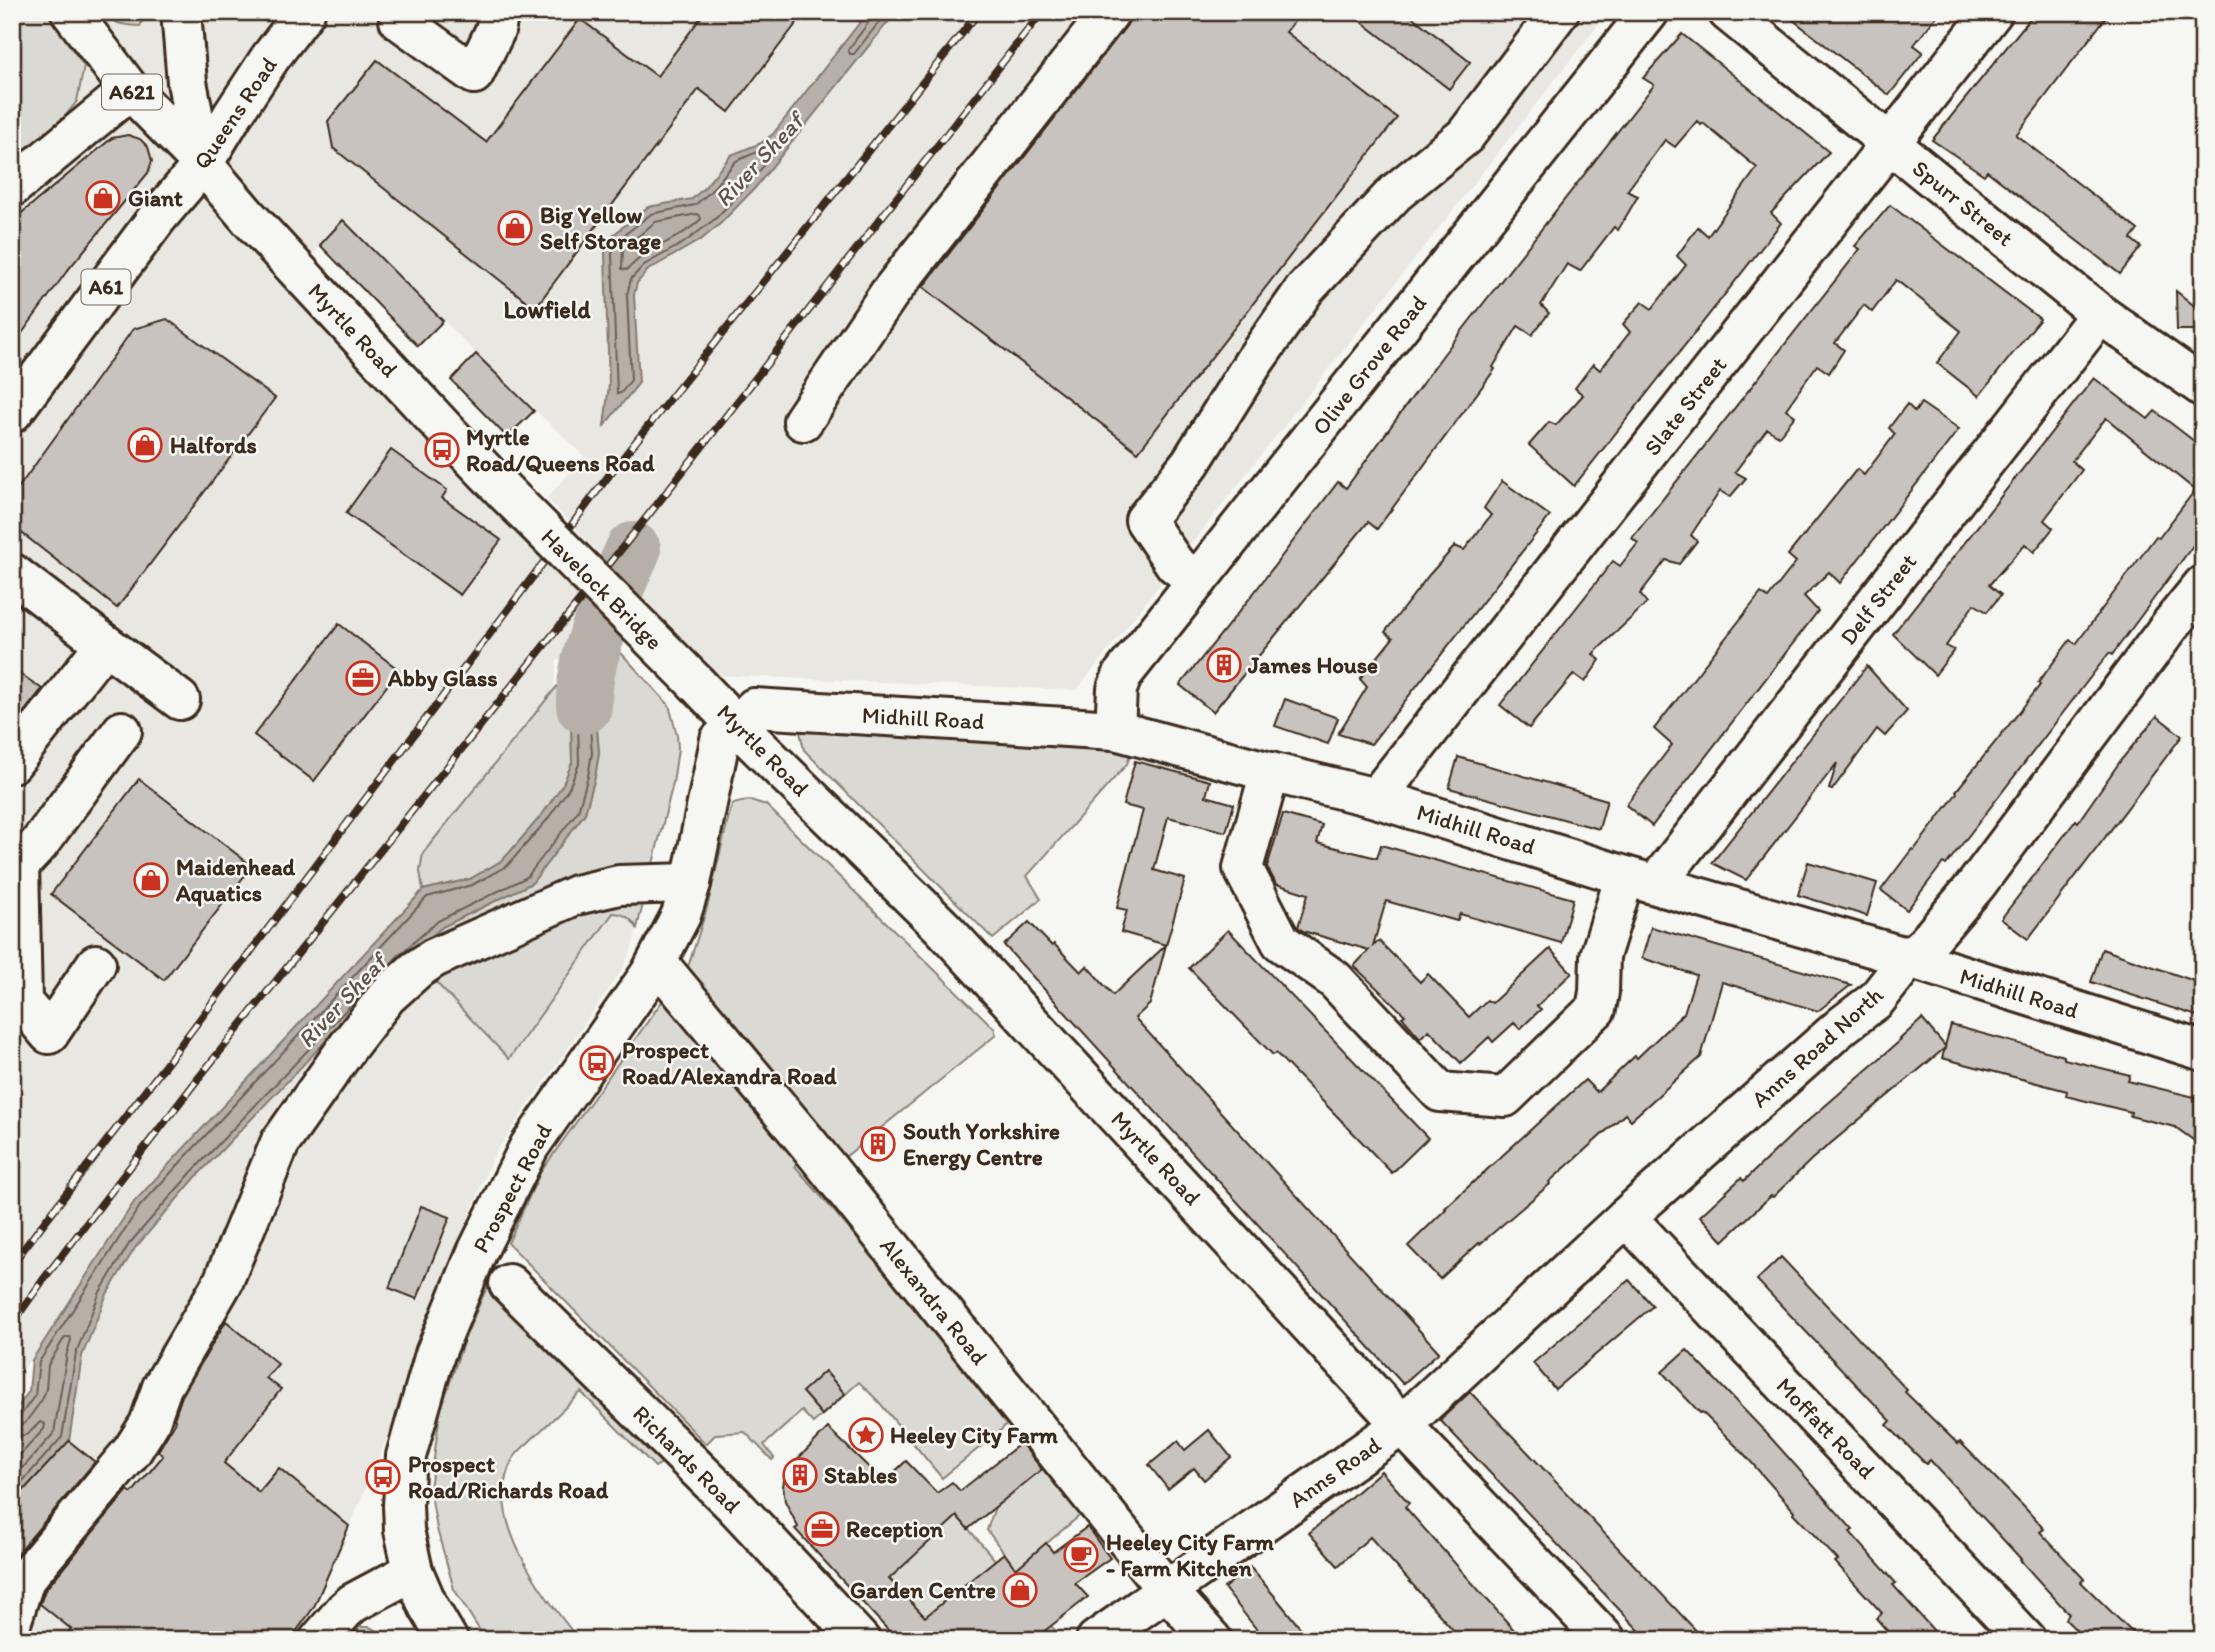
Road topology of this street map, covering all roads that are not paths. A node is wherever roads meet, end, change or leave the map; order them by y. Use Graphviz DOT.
graph roads {
  1 [pos="71,12"];
  2 [pos="181,12"];
  3 [pos="305,12"];
  4 [pos="499,12"];
  5 [pos="1110,12"];
  6 [pos="1559,12"];
  7 [pos="1649,12"];
  8 [pos="1728,12"];
  9 [pos="1993,12"];
  10 [pos="398,20"];
  11 [pos="130,90"];
  12 [pos="1891,144"];
  13 [pos="203,164"];
  14 [pos="12,187"];
  15 [pos="2101,314"];
  16 [pos="2203,387"];
  17 [pos="12,413"];
  18 [pos="803,421"];
  19 [pos="506,493"];
  20 [pos="12,573"];
  21 [pos="1197,581"];
  22 [pos="2203,585"];
  23 [pos="105,644"];
  24 [pos="697,684"];
  25 [pos="180,700"];
  26 [pos="737,726"];
  27 [pos="1115,730"];
  28 [pos="122,731"];
  29 [pos="12,763"];
  30 [pos="1270,772"];
  31 [pos="1376,798"];
  32 [pos="16,862"];
  33 [pos="1641,880"];
  34 [pos="691,883"];
  35 [pos="1909,958"];
  36 [pos="657,962"];
  37 [pos="96,964"];
  38 [pos="2203,1051"];
  39 [pos="1626,1217"];
  40 [pos="509,1284"];
  41 [pos="1402,1425"];
  42 [pos="413,1570"];
  43 [pos="1166,1590"];
  44 [pos="12,1620"];
  45 [pos="319,1640"];
  46 [pos="448,1640"];
  47 [pos="860,1640"];
  48 [pos="1096,1640"];
  49 [pos="1212,1640"];
  50 [pos="1606,1640"];
  51 [pos="2026,1640"];
  1 -- 11 [label="main road, A621"];
  2 -- 13 [label="main road"];
  3 -- 13 [label="main road, Queens Road / A61"];
  4 -- 10 [label="main road"];
  5 -- 18 [label="main road"];
  6 -- 21 [label="main road"];
  7 -- 21 [label="main road, Olive Grove Road"];
  8 -- 12 [label="main road, Spurr Street"];
  9 -- 12 [label="main road, Slate Street"];
  11 -- 13 [label="main road, A621"];
  11 -- 14 [label="main road"];
  12 -- 15 [label="main road, Spurr Street"];
  12 -- 31 [label="main road, Slate Street"];
  13 -- 17 [label="main road, Queens Road / A61"];
  13 -- 19 [label="main road, Myrtle Road"];
  15 -- 16 [label="main road, Spurr Street"];
  15 -- 33 [label="main road, Delf Street"];
  19 -- 24 [label="main road, Havelock Bridge, bridge"];
  20 -- 23 [label="main road"];
  21 -- 27 [label="main road, Olive Grove Road"];
  22 -- 35 [label="main road, Anns Road North"];
  23 -- 25 [label="main road"];
  23 -- 29 [label="main road"];
  24 -- 26 [label="main road, Myrtle Road"];
  26 -- 27 [label="main road, Midhill Road"];
  26 -- 34 [label="main road, Prospect Road"];
  26 -- 41 [label="main road, Myrtle Road"];
  27 -- 30 [label="main road, Midhill Road"];
  28 -- 32 [label="main road"];
  30 -- 31 [label="main road, Midhill Road"];
  30 -- 33 [label="main road"];
  31 -- 33 [label="main road, Midhill Road"];
  32 -- 37 [label="main road"];
  33 -- 35 [label="main road, Midhill Road"];
  34 -- 36 [label="main road, Prospect Road"];
  34 -- 44 [label="main road"];
  35 -- 38 [label="main road, Midhill Road"];
  35 -- 39 [label="main road, Anns Road North"];
  36 -- 42 [label="main road, Prospect Road"];
  36 -- 43 [label="main road, Alexandra Road"];
  39 -- 41 [label="main road, Anns Road North"];
  39 -- 51 [label="main road, Moffatt Road"];
  40 -- 47 [label="main road, Richards Road"];
  41 -- 43 [label="main road, Anns Road"];
  41 -- 50 [label="main road, Myrtle Road"];
  42 -- 45 [label="main road"];
  42 -- 46 [label="main road, Prospect Road"];
  43 -- 48 [label="main road, Anns Road"];
  43 -- 49 [label="main road, Alexandra Road"];
}
